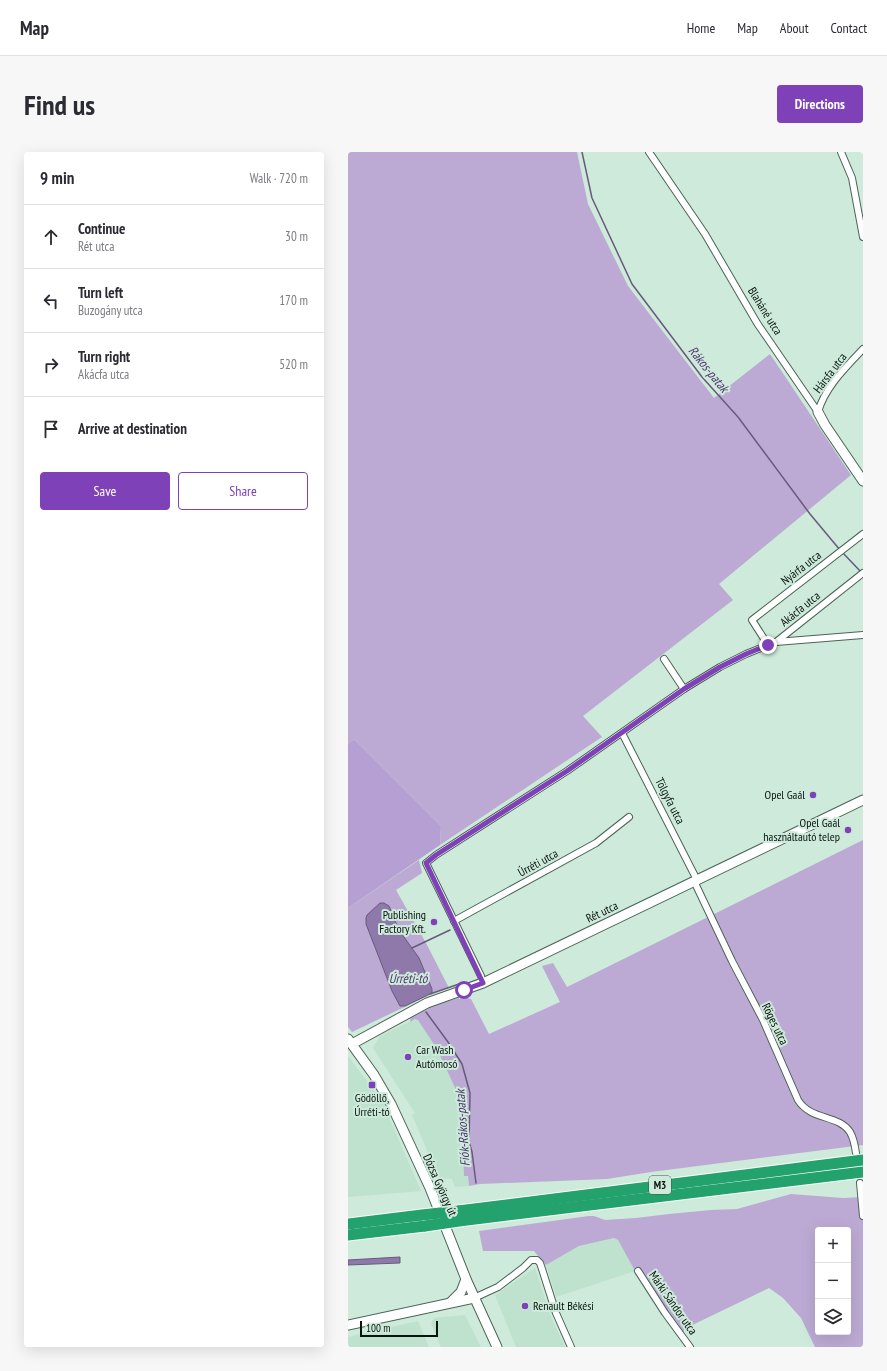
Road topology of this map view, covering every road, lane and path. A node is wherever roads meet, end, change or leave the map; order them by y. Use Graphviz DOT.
graph roads {
  1 [pos="649,152"];
  2 [pos="841,152"];
  3 [pos="863,237"];
  4 [pos="863,348"];
  5 [pos="818,412"];
  6 [pos="863,481"];
  7 [pos="863,534"];
  8 [pos="861,574"];
  9 [pos="863,635"];
  10 [pos="776,642"];
  11 [pos="768,645"];
  12 [pos="664,659"];
  13 [pos="684,689"];
  14 [pos="622,732"];
  15 [pos="863,800"];
  16 [pos="629,817"];
  17 [pos="696,881"];
  18 [pos="454,921"];
  19 [pos="483,983"];
  20 [pos="350,1042"];
  21 [pos="860,1157"];
  22 [pos="863,1172"];
  23 [pos="860,1183"];
  24 [pos="458,1216"];
  25 [pos="863,1216"];
  26 [pos="424,1220"];
  27 [pos="348,1224"];
  28 [pos="348,1235"];
  29 [pos="638,1271"];
  30 [pos="466,1279"];
  31 [pos="474,1298"];
  32 [pos="451,1302"];
  33 [pos="481,1312"];
  34 [pos="348,1325"];
  35 [pos="497,1347"];
  36 [pos="571,1347"];
  37 [pos="690,1347"];
  1 -- 5 [label="street, Blaháné utca"];
  2 -- 3 [label="street"];
  4 -- 5 [label="street, Hársfa utca"];
  5 -- 6 [label="street, Blaháné utca"];
  7 -- 11 [label="street, Nyárfa utca"];
  8 -- 10 [label="street, Akácfa utca"];
  9 -- 10 [label="street"];
  10 -- 11 [label="street, Akácfa utca"];
  11 -- 13 [label="street, Akácfa utca"];
  12 -- 13 [label="street"];
  13 -- 14 [label="street, Akácfa utca"];
  14 -- 17 [label="street, Tölgyfa utca"];
  14 -- 18 [label="street, Akácfa utca"];
  15 -- 17 [label="street, Rét utca"];
  16 -- 18 [label="street, Úrréti utca"];
  17 -- 19 [label="street, Rét utca"];
  17 -- 21 [label="street, Röges utca"];
  18 -- 19 [label="street"];
  19 -- 20 [label="street, Rét utca"];
  20 -- 30 [label="street, Dózsa György út"];
  21 -- 24 [label="highway, M3"];
  22 -- 24 [label="highway, M3"];
  23 -- 25 [label="street"];
  24 -- 26 [label="highway, M3, bridge"];
  26 -- 27 [label="highway, M3"];
  26 -- 28 [label="highway, M3"];
  29 -- 37 [label="street, Márki Sándor utca"];
  30 -- 31 [label="street, Dózsa György út"];
  30 -- 32 [label="street"];
  31 -- 32 [label="street"];
  31 -- 33 [label="street, Dózsa György út"];
  31 -- 36 [label="street"];
  32 -- 33 [label="street"];
  32 -- 34 [label="street"];
  33 -- 35 [label="street, Dózsa György út"];
}
